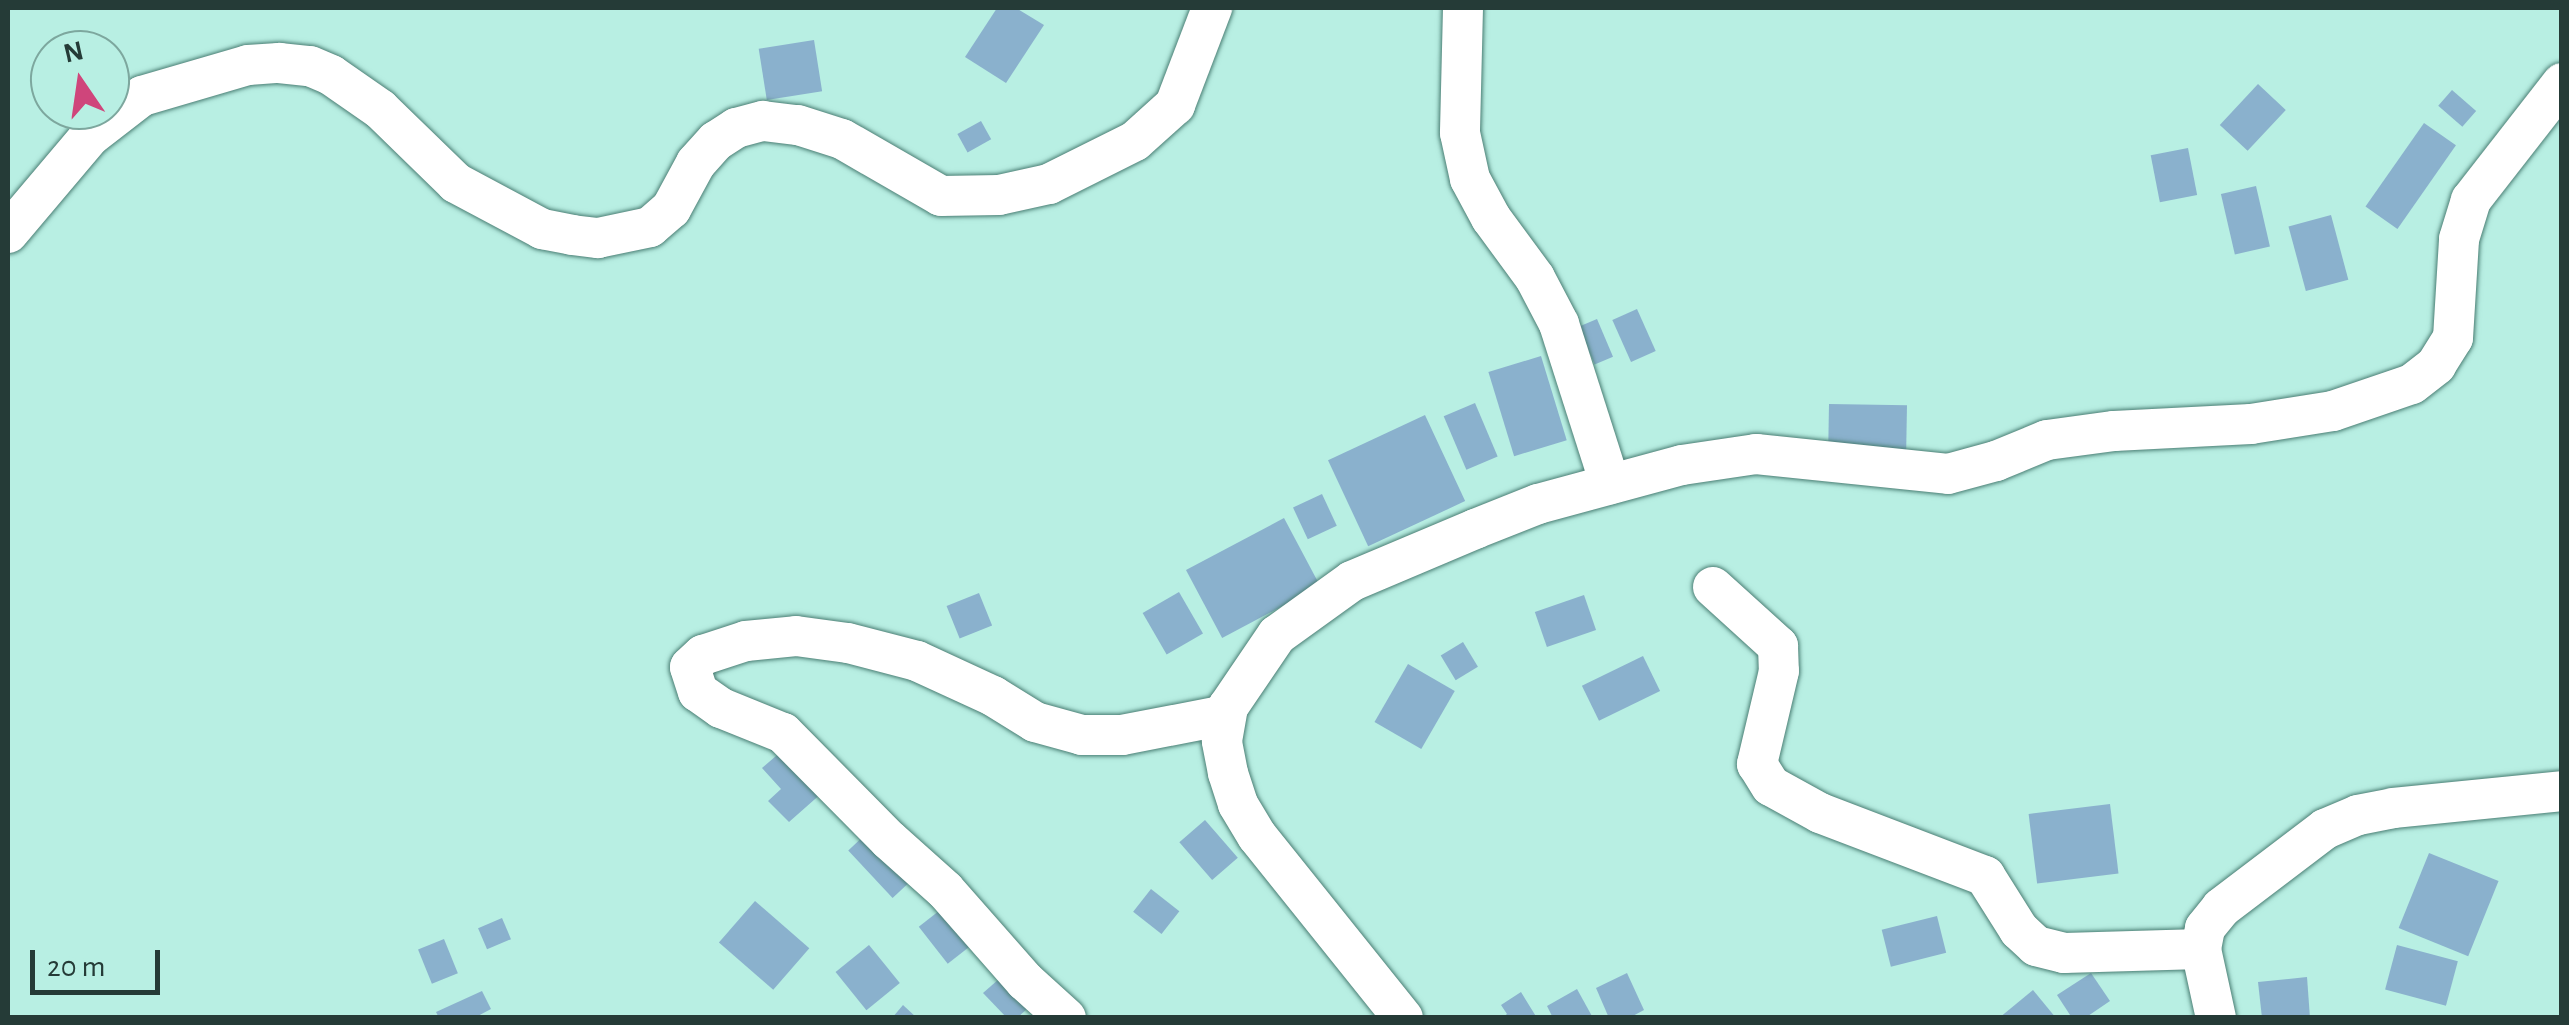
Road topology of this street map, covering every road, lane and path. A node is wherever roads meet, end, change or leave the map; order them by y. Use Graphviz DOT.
graph roads {
  1 [pos="1212,8"];
  2 [pos="1463,8"];
  3 [pos="2562,83"];
  4 [pos="8,233"];
  5 [pos="1610,484"];
  6 [pos="1712,587"];
  7 [pos="1226,715"];
  8 [pos="2562,791"];
  9 [pos="2201,949"];
  10 [pos="1066,1018"];
  11 [pos="1403,1018"];
  12 [pos="2216,1018"];
  1 -- 4 [label="street"];
  2 -- 5 [label="street"];
  3 -- 5 [label="street"];
  5 -- 7 [label="street"];
  6 -- 9 [label="street"];
  7 -- 10 [label="street"];
  7 -- 11 [label="street"];
  8 -- 9 [label="street"];
  9 -- 12 [label="street"];
}
